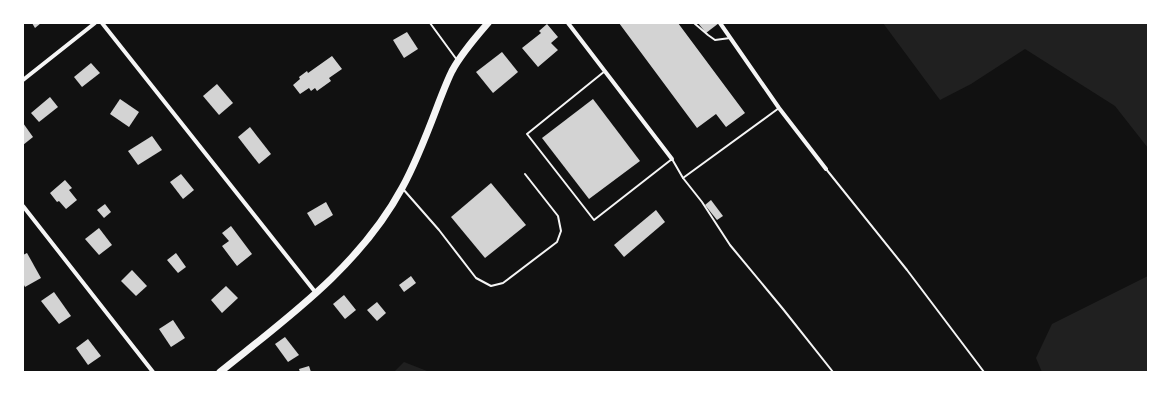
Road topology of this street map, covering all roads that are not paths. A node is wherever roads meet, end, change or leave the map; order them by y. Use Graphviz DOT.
graph roads {
  1 [pos="95,23"];
  2 [pos="102,23"];
  3 [pos="430,23"];
  4 [pos="488,23"];
  5 [pos="568,23"];
  6 [pos="694,23"];
  7 [pos="720,23"];
  8 [pos="730,38"];
  9 [pos="458,61"];
  10 [pos="605,71"];
  11 [pos="23,80"];
  12 [pos="779,108"];
  13 [pos="672,159"];
  14 [pos="826,169"];
  15 [pos="525,174"];
  16 [pos="683,178"];
  17 [pos="402,188"];
  18 [pos="23,206"];
  19 [pos="316,293"];
  20 [pos="225,370"];
  21 [pos="152,372"];
  22 [pos="833,372"];
  23 [pos="984,372"];
  1 -- 11 [label="street"];
  2 -- 19 [label="street"];
  3 -- 9 [label="lane"];
  4 -- 9 [label="main road"];
  5 -- 10 [label="street"];
  6 -- 8 [label="lane"];
  7 -- 8 [label="street"];
  8 -- 12 [label="street"];
  9 -- 17 [label="main road"];
  10 -- 13 [label="street"];
  10 -- 13 [label="lane"];
  12 -- 14 [label="street"];
  12 -- 16 [label="lane"];
  13 -- 16 [label="lane"];
  14 -- 23 [label="lane"];
  15 -- 17 [label="lane"];
  16 -- 22 [label="lane"];
  17 -- 19 [label="main road"];
  18 -- 21 [label="street"];
  19 -- 20 [label="main road"];
}
